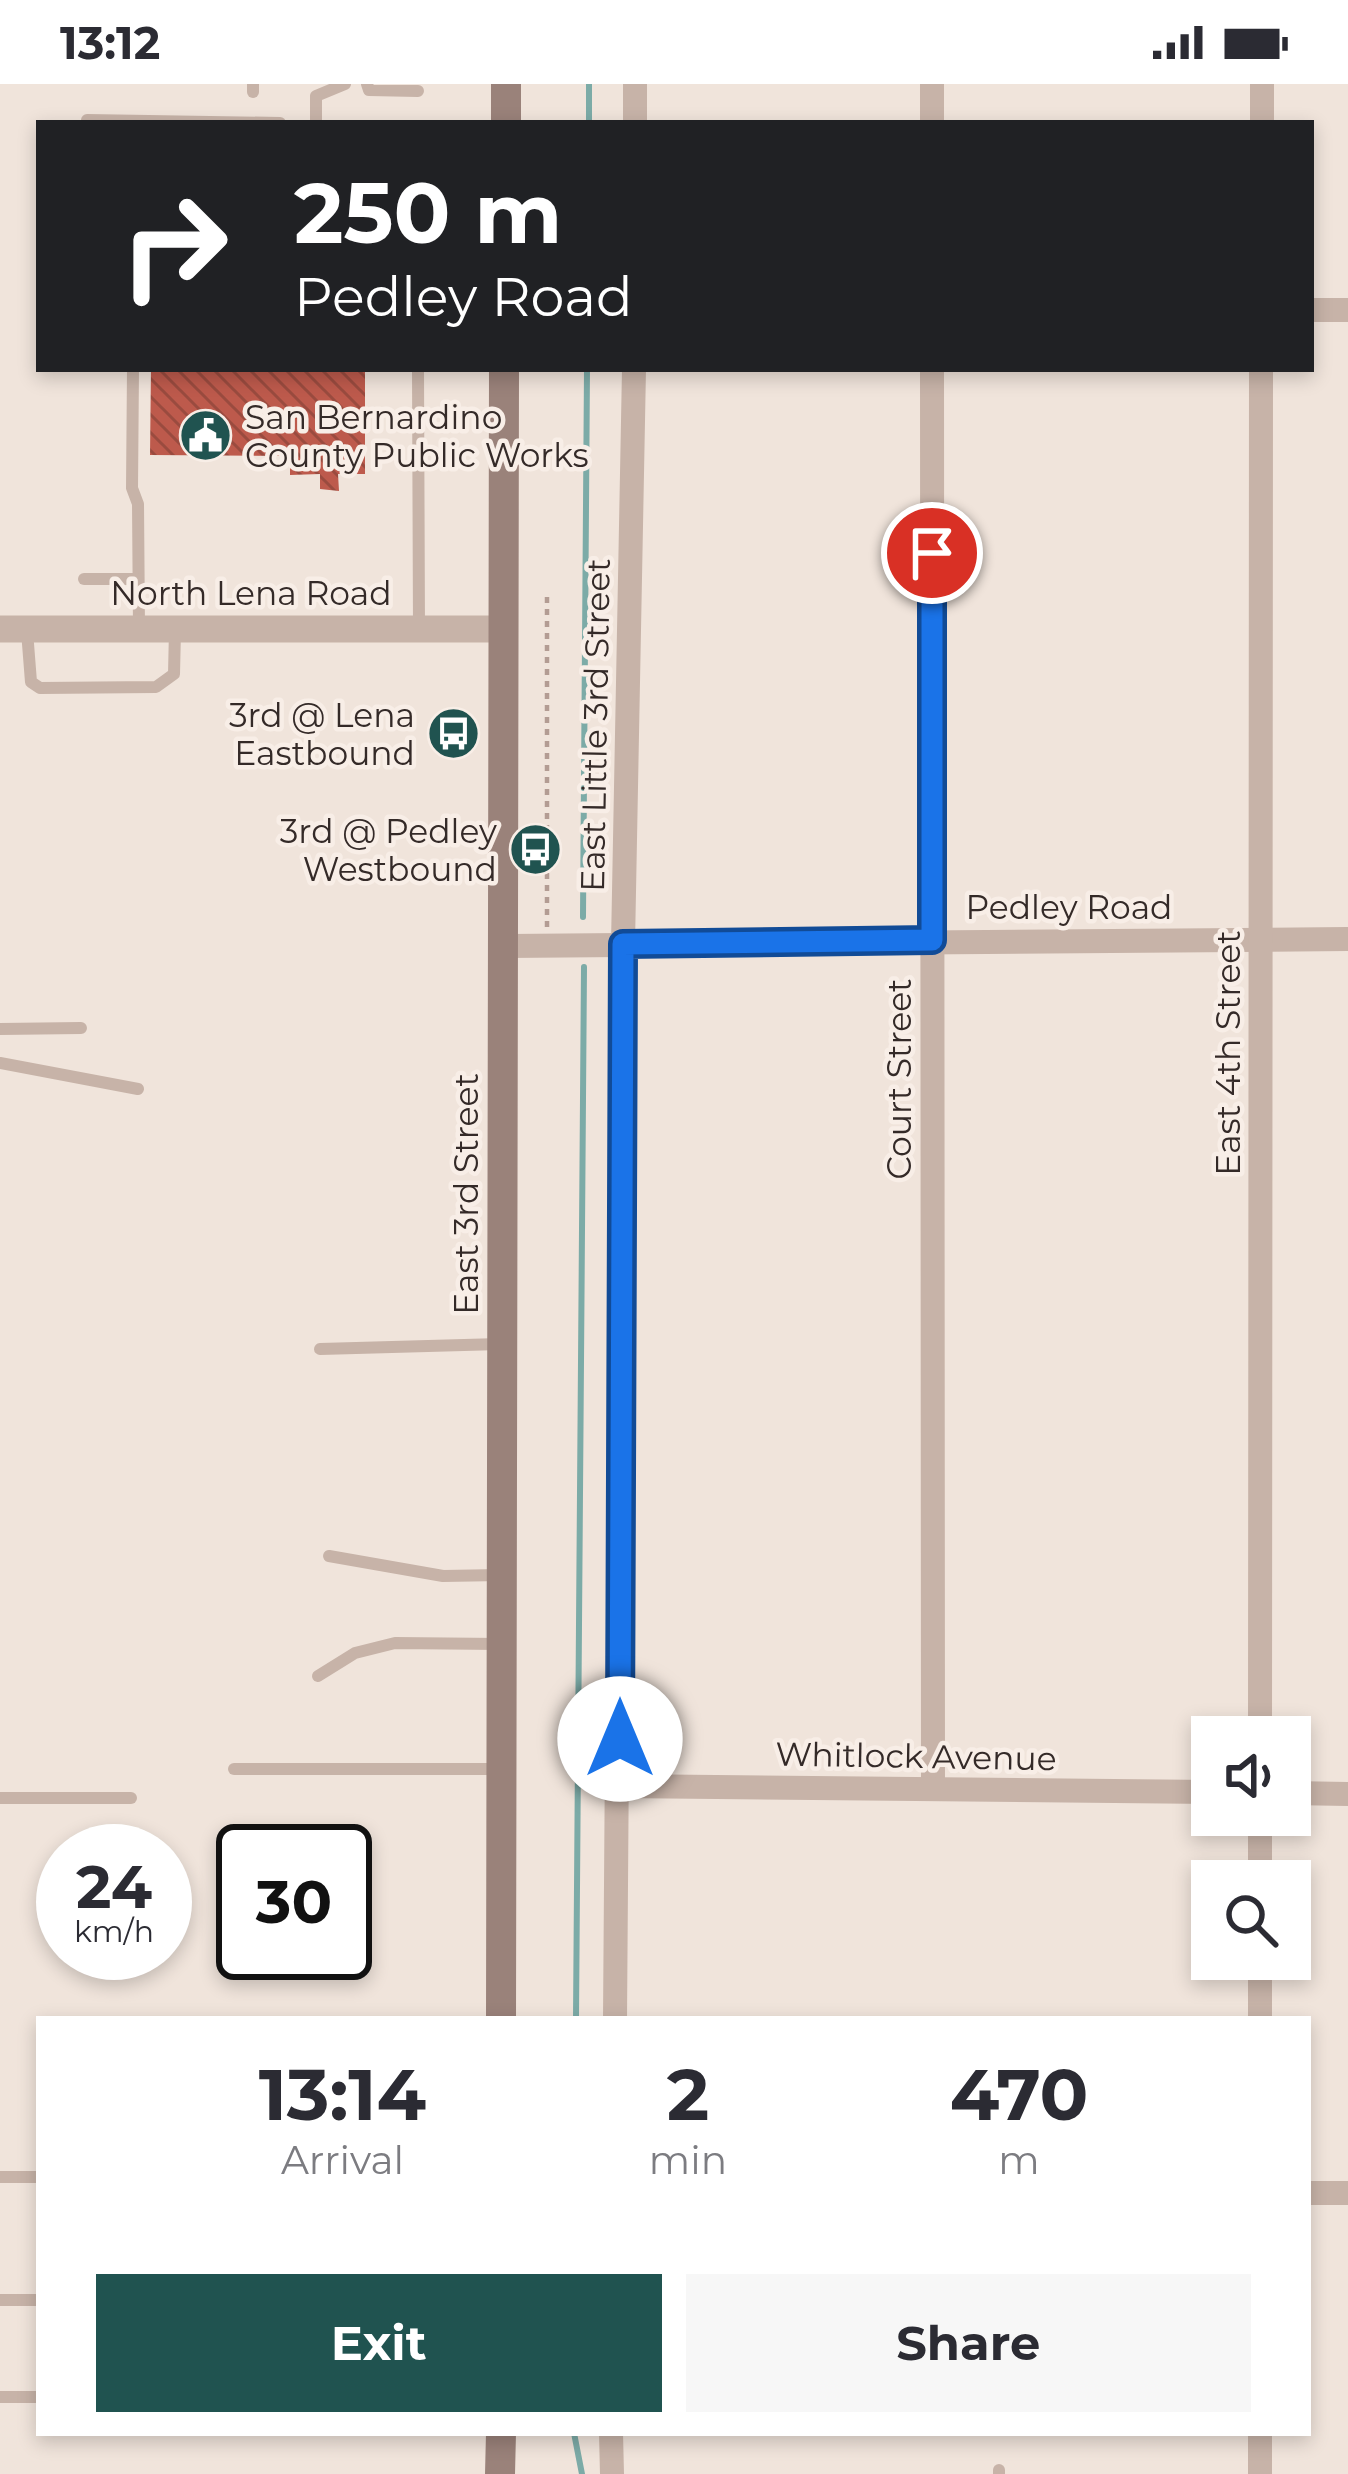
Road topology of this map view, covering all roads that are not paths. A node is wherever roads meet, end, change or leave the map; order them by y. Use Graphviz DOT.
graph roads {
  1 [pos="345,84"];
  2 [pos="367,84"];
  3 [pos="506,84"];
  4 [pos="635,84"];
  5 [pos="932,84"];
  6 [pos="1262,84"];
  7 [pos="418,91"];
  8 [pos="316,120"];
  9 [pos="503,120"];
  10 [pos="635,120"];
  11 [pos="932,120"];
  12 [pos="1262,120"];
  13 [pos="1314,310"];
  14 [pos="1348,310"];
  15 [pos="133,372"];
  16 [pos="418,372"];
  17 [pos="504,372"];
  18 [pos="634,372"];
  19 [pos="932,372"];
  20 [pos="1261,372"];
  21 [pos="83,579"];
  22 [pos="138,579"];
  23 [pos="14,629"];
  24 [pos="139,629"];
  25 [pos="175,629"];
  26 [pos="419,629"];
  27 [pos="502,629"];
  28 [pos="1348,939"];
  29 [pos="932,940"];
  30 [pos="1261,940"];
  31 [pos="623,944"];
  32 [pos="502,946"];
  33 [pos="81,1028"];
  34 [pos="0,1029"];
  35 [pos="0,1063"];
  36 [pos="138,1089"];
  37 [pos="502,1344"];
  38 [pos="320,1349"];
  39 [pos="329,1556"];
  40 [pos="502,1575"];
  41 [pos="501,1644"];
  42 [pos="318,1676"];
  43 [pos="1260,1716"];
  44 [pos="234,1769"];
  45 [pos="502,1769"];
  46 [pos="620,1786"];
  47 [pos="932,1789"];
  48 [pos="1191,1792"];
  49 [pos="1311,1793"];
  50 [pos="1348,1793"];
  51 [pos="0,1798"];
  52 [pos="131,1798"];
  53 [pos="1260,1980"];
  54 [pos="501,2016"];
  55 [pos="615,2016"];
  56 [pos="1260,2016"];
  57 [pos="0,2177"];
  58 [pos="36,2177"];
  59 [pos="1311,2193"];
  60 [pos="1348,2193"];
  61 [pos="0,2300"];
  62 [pos="36,2300"];
  63 [pos="0,2397"];
  64 [pos="36,2397"];
  65 [pos="500,2436"];
  66 [pos="611,2436"];
  67 [pos="1260,2436"];
  68 [pos="500,2474"];
  69 [pos="612,2474"];
  70 [pos="1260,2474"];
  1 -- 8 [label="lane"];
  2 -- 7 [label="lane"];
  3 -- 9 [label="main road"];
  4 -- 10 [label="street"];
  5 -- 11 [label="street"];
  6 -- 12 [label="street"];
  13 -- 14 [label="street"];
  15 -- 22 [label="lane"];
  16 -- 26 [label="lane"];
  17 -- 27 [label="main road, East 3rd Street"];
  18 -- 31 [label="street, East Little 3rd Street"];
  19 -- 29 [label="street, Court Street"];
  20 -- 30 [label="street, East 4th Street"];
  21 -- 22 [label="lane"];
  22 -- 24 [label="lane"];
  23 -- 24 [label="street, North Lena Road"];
  23 -- 25 [label="lane"];
  24 -- 25 [label="street, North Lena Road"];
  25 -- 26 [label="street, North Lena Road"];
  26 -- 27 [label="street, North Lena Road"];
  27 -- 32 [label="main road, East 3rd Street"];
  28 -- 30 [label="street, Pedley Road"];
  29 -- 30 [label="street, Pedley Road"];
  29 -- 31 [label="street, Pedley Road"];
  29 -- 47 [label="street, Court Street"];
  30 -- 43 [label="street, East 4th Street"];
  31 -- 32 [label="street, Pedley Road"];
  31 -- 46 [label="street, East Little 3rd Street"];
  32 -- 37 [label="main road, East 3rd Street"];
  33 -- 34 [label="lane"];
  35 -- 36 [label="lane"];
  37 -- 38 [label="lane"];
  37 -- 40 [label="main road, East 3rd Street"];
  39 -- 40 [label="lane"];
  40 -- 41 [label="main road, East 3rd Street"];
  41 -- 42 [label="lane"];
  41 -- 45 [label="main road, East 3rd Street"];
  44 -- 45 [label="lane"];
  45 -- 54 [label="main road, East 3rd Street"];
  46 -- 47 [label="street, Whitlock Avenue"];
  46 -- 55 [label="street, East Little 3rd Street"];
  47 -- 48 [label="street, Whitlock Avenue"];
  49 -- 50 [label="street"];
  51 -- 52 [label="lane"];
  53 -- 56 [label="street"];
  57 -- 58 [label="lane"];
  59 -- 60 [label="street"];
  61 -- 62 [label="lane"];
  63 -- 64 [label="lane"];
  65 -- 68 [label="main road"];
  66 -- 69 [label="street"];
  67 -- 70 [label="street"];
}
